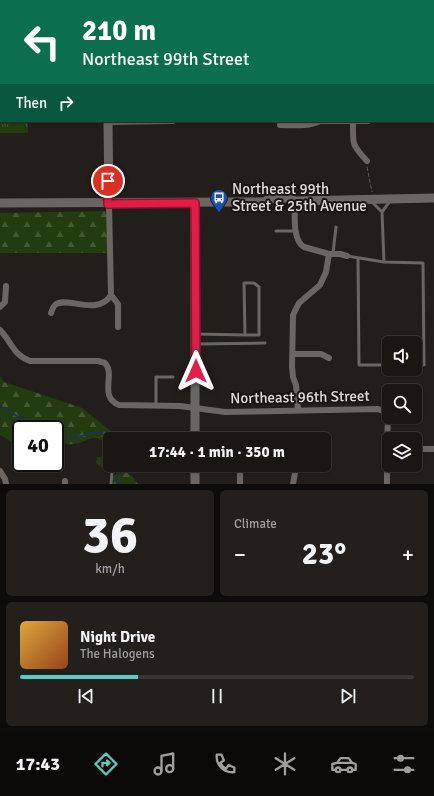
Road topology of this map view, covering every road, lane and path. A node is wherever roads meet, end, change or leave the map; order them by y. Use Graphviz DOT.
graph roads {
  1 [pos="108,122"];
  2 [pos="320,122"];
  3 [pos="353,122"];
  4 [pos="280,125"];
  5 [pos="367,161"];
  6 [pos="434,198"];
  7 [pos="371,199"];
  8 [pos="392,199"];
  9 [pos="295,201"];
  10 [pos="0,203"];
  11 [pos="195,203"];
  12 [pos="108,204"];
  13 [pos="382,212"];
  14 [pos="336,227"];
  15 [pos="276,231"];
  16 [pos="296,231"];
  17 [pos="331,254"];
  18 [pos="347,256"];
  19 [pos="358,258"];
  20 [pos="384,262"];
  21 [pos="6,286"];
  22 [pos="111,295"];
  23 [pos="0,308"];
  24 [pos="51,313"];
  25 [pos="118,327"];
  26 [pos="0,330"];
  27 [pos="196,334"];
  28 [pos="245,335"];
  29 [pos="265,343"];
  30 [pos="196,344"];
  31 [pos="293,354"];
  32 [pos="329,358"];
  33 [pos="382,365"];
  34 [pos="422,365"];
  35 [pos="173,377"];
  36 [pos="156,405"];
  37 [pos="195,407"];
  38 [pos="298,410"];
  39 [pos="195,432"];
  40 [pos="388,432"];
  41 [pos="422,449"];
  42 [pos="434,449"];
  43 [pos="0,471"];
  44 [pos="112,472"];
  45 [pos="195,472"];
  46 [pos="240,472"];
  47 [pos="387,472"];
  48 [pos="295,473"];
  49 [pos="6,484"];
  50 [pos="111,484"];
  51 [pos="195,484"];
  52 [pos="240,484"];
  53 [pos="293,484"];
  54 [pos="387,484"];
  1 -- 12 [label="main road"];
  2 -- 4 [label="street"];
  3 -- 5 [label="street"];
  5 -- 7 [label="path"];
  6 -- 8 [label="main road"];
  7 -- 8 [label="main road"];
  7 -- 9 [label="main road"];
  7 -- 13 [label="lane"];
  8 -- 13 [label="lane"];
  9 -- 11 [label="main road"];
  9 -- 16 [label="street"];
  10 -- 12 [label="main road"];
  11 -- 12 [label="main road"];
  11 -- 27 [label="main road"];
  12 -- 22 [label="street"];
  13 -- 20 [label="lane"];
  14 -- 17 [label="lane"];
  15 -- 16 [label="lane"];
  16 -- 17 [label="street"];
  17 -- 18 [label="street"];
  17 -- 31 [label="street"];
  18 -- 19 [label="lane"];
  19 -- 20 [label="lane"];
  19 -- 33 [label="lane"];
  20 -- 34 [label="lane"];
  21 -- 23 [label="street"];
  22 -- 24 [label="street"];
  22 -- 25 [label="street"];
  26 -- 36 [label="street, Northeast 96th Street"];
  27 -- 28 [label="lane"];
  27 -- 30 [label="main road"];
  28 -- 28 [label="lane"];
  29 -- 30 [label="lane"];
  30 -- 37 [label="main road"];
  31 -- 32 [label="street"];
  31 -- 38 [label="street"];
  35 -- 36 [label="lane"];
  36 -- 37 [label="street, Northeast 96th Street"];
  37 -- 38 [label="street, Northeast 96th Street"];
  37 -- 39 [label="main road"];
  38 -- 40 [label="street, Northeast 96th Street"];
  41 -- 42 [label="street"];
  43 -- 49 [label="street"];
  44 -- 50 [label="lane"];
  45 -- 51 [label="main road"];
  46 -- 52 [label="street"];
  47 -- 54 [label="street"];
  48 -- 53 [label="street"];
}
